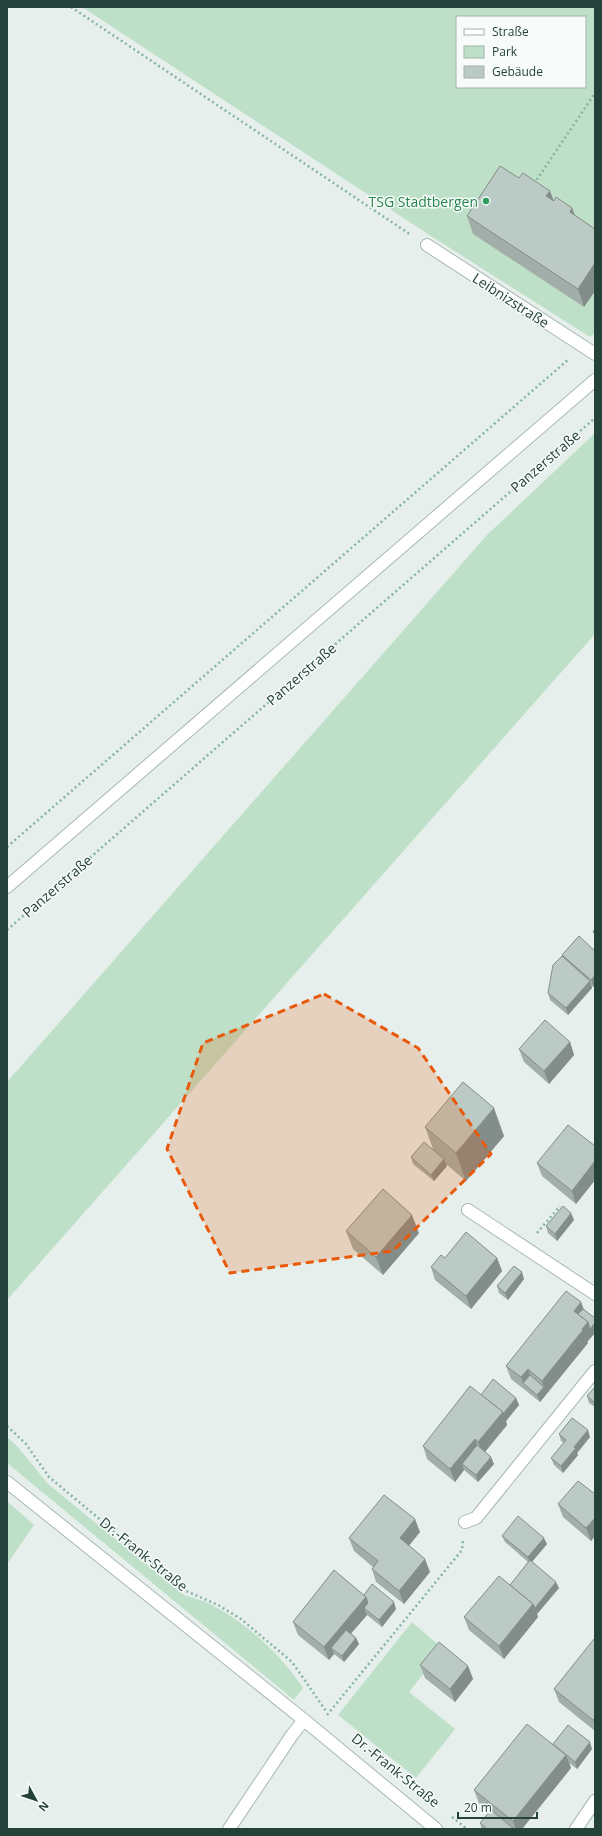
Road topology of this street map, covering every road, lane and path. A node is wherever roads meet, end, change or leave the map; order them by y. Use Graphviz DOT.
graph roads {
  1 [pos="71,7"];
  2 [pos="595,93"];
  3 [pos="530,189"];
  4 [pos="427,245"];
  5 [pos="583,347"];
  6 [pos="595,354"];
  7 [pos="595,380"];
  8 [pos="595,418"];
  9 [pos="7,847"];
  10 [pos="7,887"];
  11 [pos="7,930"];
  12 [pos="560,1206"];
  13 [pos="468,1210"];
  14 [pos="524,1249"];
  15 [pos="595,1294"];
  16 [pos="595,1371"];
  17 [pos="7,1426"];
  18 [pos="7,1482"];
  19 [pos="465,1522"];
  20 [pos="327,1714"];
  21 [pos="333,1719"];
  22 [pos="304,1720"];
  23 [pos="315,1730"];
  24 [pos="595,1801"];
  25 [pos="449,1814"];
  26 [pos="229,1829"];
  27 [pos="436,1829"];
  28 [pos="467,1829"];
  29 [pos="576,1829"];
  1 -- 4 [label="path"];
  2 -- 3 [label="path"];
  4 -- 5 [label="street, Leibnizstraße"];
  5 -- 6 [label="street, Leibnizstraße"];
  5 -- 9 [label="path"];
  7 -- 10 [label="street, Panzerstraße"];
  8 -- 11 [label="path, Panzerstraße"];
  12 -- 14 [label="path"];
  13 -- 14 [label="street"];
  14 -- 15 [label="street"];
  16 -- 19 [label="street"];
  17 -- 20 [label="path, Dr.-Frank-Straße"];
  18 -- 22 [label="street, Dr.-Frank-Straße"];
  19 -- 20 [label="path"];
  20 -- 21 [label="path, Dr.-Frank-Straße"];
  20 -- 23 [label="path"];
  22 -- 23 [label="street, Dr.-Frank-Straße"];
  22 -- 26 [label="street"];
  23 -- 27 [label="street, Dr.-Frank-Straße"];
  24 -- 29 [label="street"];
  25 -- 28 [label="path, Dr.-Frank-Straße"];
}
